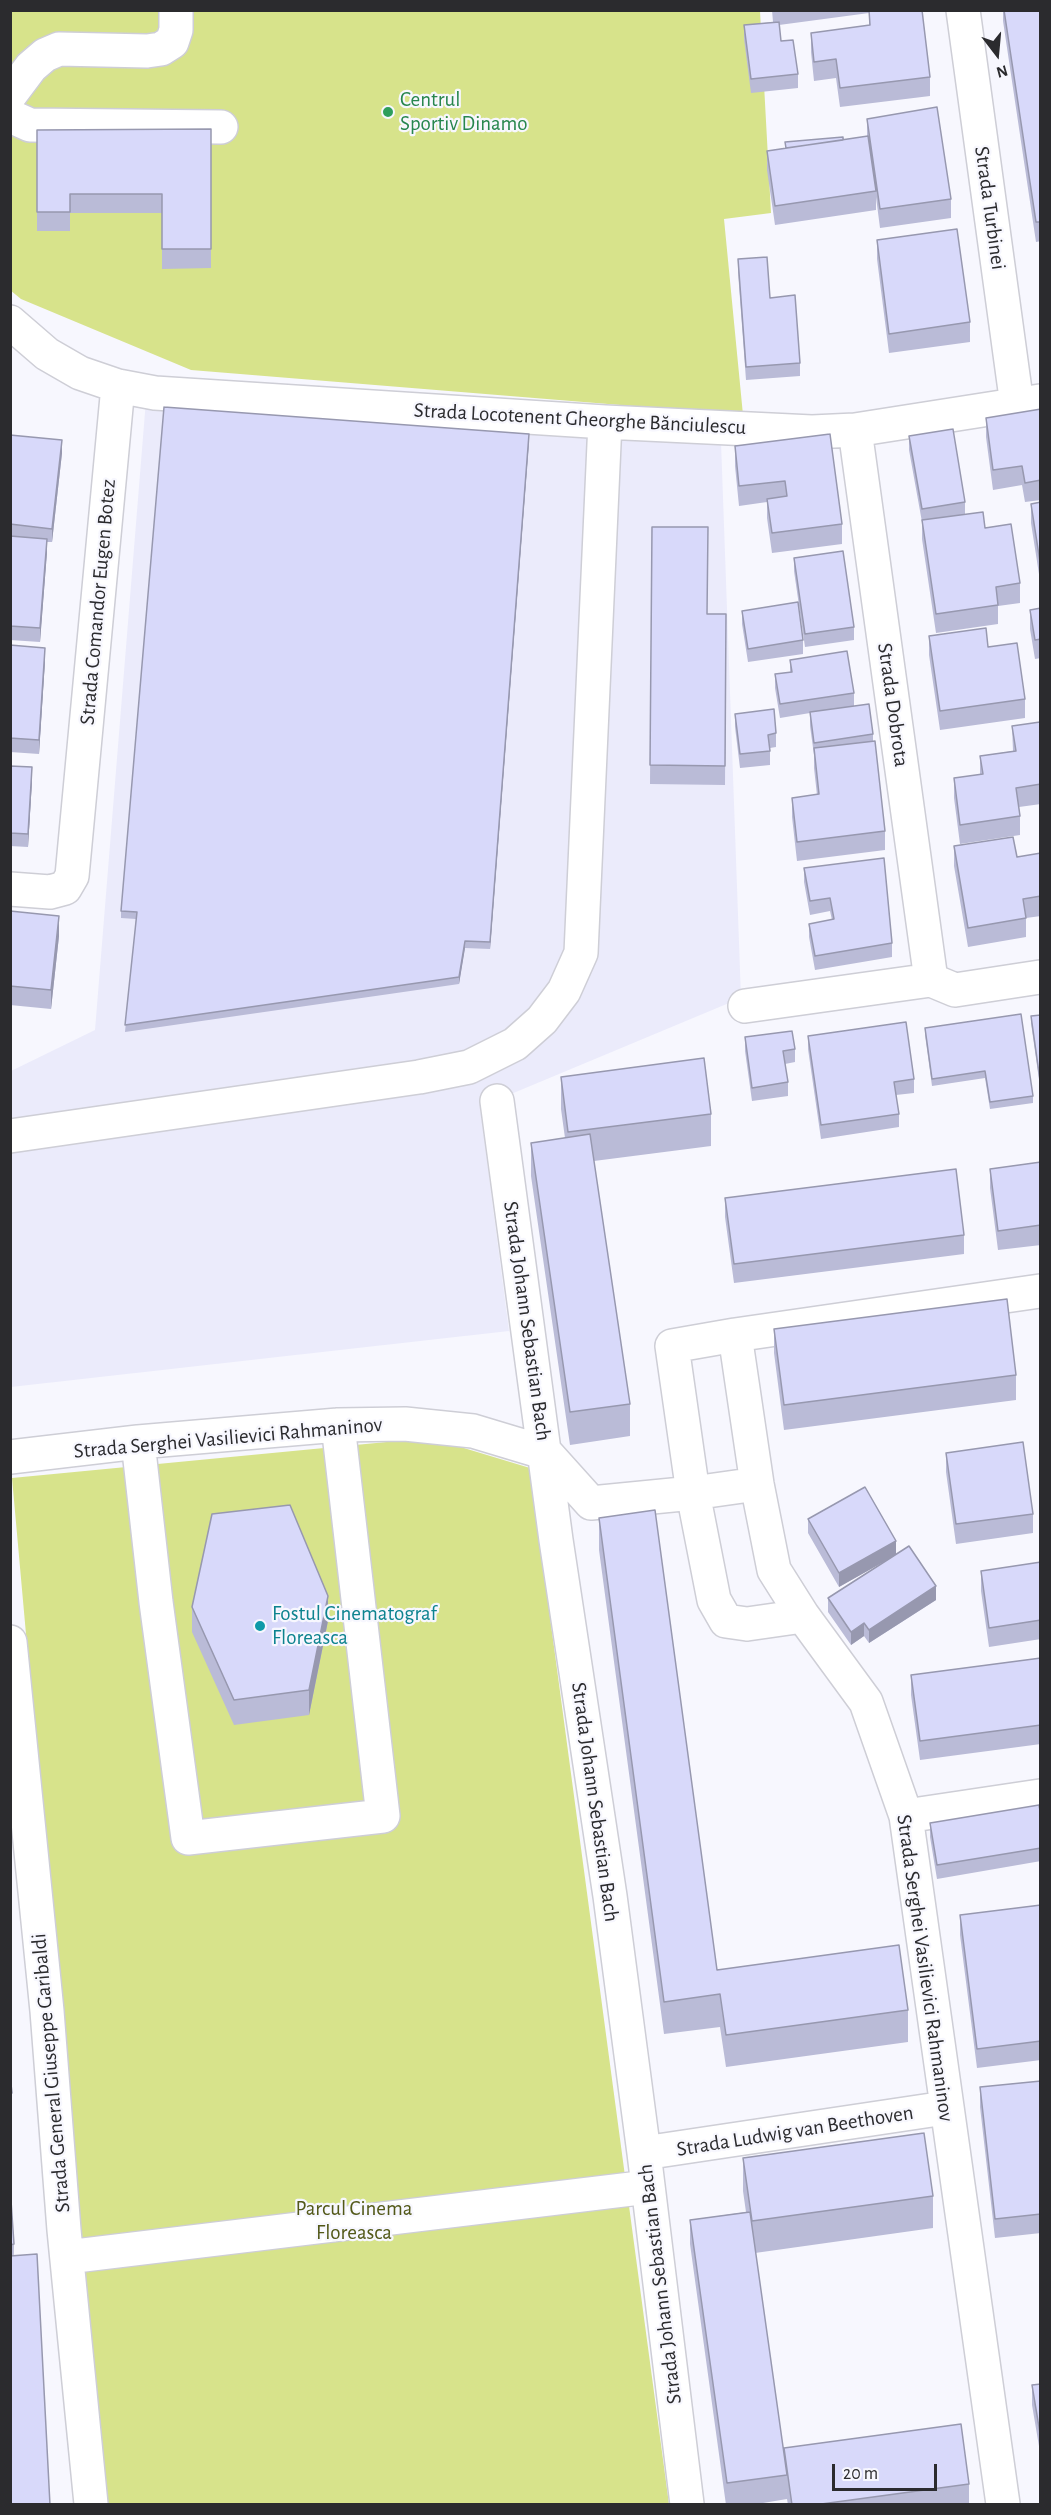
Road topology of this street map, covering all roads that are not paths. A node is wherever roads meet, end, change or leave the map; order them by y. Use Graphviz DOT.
graph roads {
  1 [pos="176,10"];
  2 [pos="963,10"];
  3 [pos="10,95"];
  4 [pos="10,116"];
  5 [pos="221,128"];
  6 [pos="10,322"];
  7 [pos="118,386"];
  8 [pos="1029,403"];
  9 [pos="605,422"];
  10 [pos="855,430"];
  11 [pos="10,889"];
  12 [pos="1041,977"];
  13 [pos="931,980"];
  14 [pos="745,1006"];
  15 [pos="496,1101"];
  16 [pos="10,1136"];
  17 [pos="1041,1291"];
  18 [pos="735,1335"];
  19 [pos="338,1425"];
  20 [pos="138,1442"];
  21 [pos="546,1453"];
  22 [pos="10,1457"];
  23 [pos="757,1484"];
  24 [pos="693,1493"];
  25 [pos="803,1616"];
  26 [pos="10,1642"];
  27 [pos="1041,1796"];
  28 [pos="906,1816"];
  29 [pos="945,2108"];
  30 [pos="644,2153"];
  31 [pos="648,2187"];
  32 [pos="67,2257"];
  33 [pos="91,2505"];
  34 [pos="687,2505"];
  35 [pos="1003,2505"];
  1 -- 3 [label="street"];
  2 -- 8 [label="street, Strada Turbinei"];
  4 -- 5 [label="street"];
  6 -- 7 [label="street"];
  7 -- 9 [label="street, Strada Locotenent Gheorghe Bănciulescu"];
  7 -- 11 [label="street, Strada Comandor Eugen Botez"];
  8 -- 10 [label="street, Strada Locotenent Gheorghe Bănciulescu"];
  9 -- 10 [label="street, Strada Locotenent Gheorghe Bănciulescu"];
  9 -- 16 [label="street"];
  10 -- 13 [label="street, Strada Dobrota"];
  12 -- 13 [label="street"];
  13 -- 14 [label="street"];
  15 -- 21 [label="street, Strada Johann Sebastian Bach"];
  17 -- 18 [label="street"];
  18 -- 23 [label="street, Strada Serghei Vasilievici Rahmaninov"];
  18 -- 24 [label="street"];
  19 -- 20 [label="street, Strada Serghei Vasilievici Rahmaninov"];
  19 -- 20 [label="street"];
  19 -- 21 [label="street, Strada Serghei Vasilievici Rahmaninov"];
  20 -- 22 [label="street, Strada Serghei Vasilievici Rahmaninov"];
  21 -- 24 [label="street"];
  21 -- 30 [label="street, Strada Johann Sebastian Bach"];
  23 -- 24 [label="street"];
  23 -- 25 [label="street, Strada Serghei Vasilievici Rahmaninov"];
  24 -- 25 [label="street"];
  25 -- 28 [label="street, Strada Serghei Vasilievici Rahmaninov"];
  26 -- 32 [label="street, Strada General Giuseppe Garibaldi"];
  27 -- 28 [label="street"];
  28 -- 29 [label="street, Strada Serghei Vasilievici Rahmaninov"];
  29 -- 30 [label="street, Strada Ludwig van Beethoven"];
  29 -- 35 [label="street, Strada Serghei Vasilievici Rahmaninov"];
  30 -- 31 [label="street, Strada Johann Sebastian Bach"];
  31 -- 32 [label="street"];
  31 -- 34 [label="street, Strada Johann Sebastian Bach"];
  32 -- 33 [label="street, Strada General Giuseppe Garibaldi"];
}
